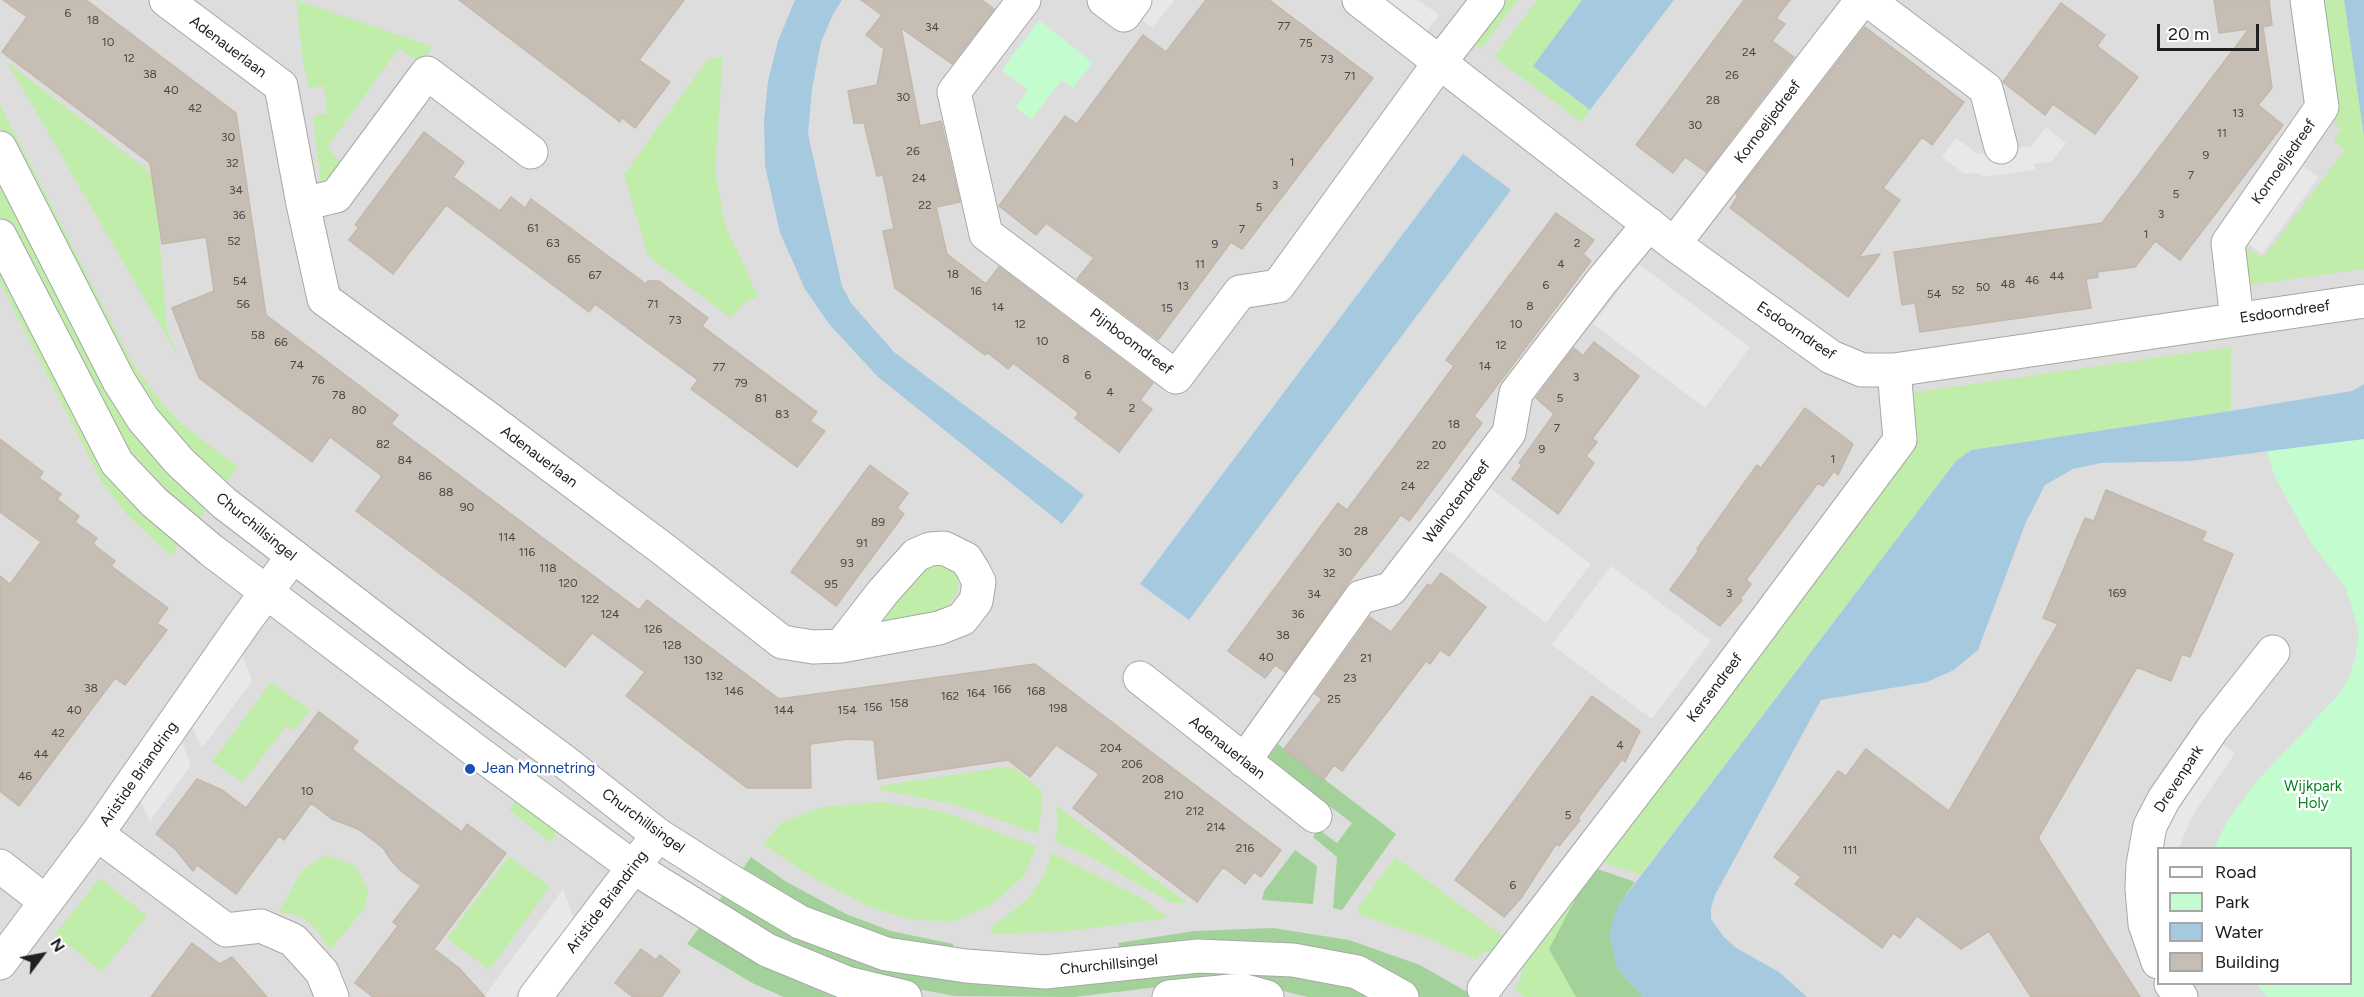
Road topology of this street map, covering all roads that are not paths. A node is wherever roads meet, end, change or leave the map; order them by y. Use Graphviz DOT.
graph roads {
  1 [pos="166,0"];
  2 [pos="1024,0"];
  3 [pos="1104,0"];
  4 [pos="1135,0"];
  5 [pos="1359,0"];
  6 [pos="1488,0"];
  7 [pos="1862,0"];
  8 [pos="1868,0"];
  9 [pos="2307,0"];
  10 [pos="1440,62"];
  11 [pos="2001,147"];
  12 [pos="0,148"];
  13 [pos="531,152"];
  14 [pos="303,204"];
  15 [pos="1649,224"];
  16 [pos="0,236"];
  17 [pos="1674,244"];
  18 [pos="2364,301"];
  19 [pos="2237,319"];
  20 [pos="1894,370"];
  21 [pos="293,556"];
  22 [pos="267,591"];
  23 [pos="841,646"];
  24 [pos="2273,652"];
  25 [pos="1140,678"];
  26 [pos="1244,761"];
  27 [pos="1315,816"];
  28 [pos="97,834"];
  29 [pos="658,835"];
  30 [pos="0,866"];
  31 [pos="633,867"];
  32 [pos="45,901"];
  33 [pos="2157,959"];
  34 [pos="0,963"];
  35 [pos="2172,985"];
  36 [pos="1484,989"];
  37 [pos="332,997"];
  38 [pos="535,997"];
  39 [pos="905,997"];
  40 [pos="1169,997"];
  41 [pos="1267,997"];
  42 [pos="1402,997"];
  43 [pos="2181,997"];
  1 -- 14 [label="street, Adenauerlaan"];
  2 -- 10 [label="street, Pijnboomdreef"];
  3 -- 4 [label="street"];
  5 -- 10 [label="street, Esdoorndreef"];
  6 -- 10 [label="street"];
  7 -- 17 [label="street, Kornoeljedreef"];
  8 -- 11 [label="street"];
  9 -- 19 [label="street, Kornoeljedreef"];
  10 -- 15 [label="street, Esdoorndreef"];
  12 -- 21 [label="street, Churchillsingel"];
  13 -- 14 [label="street"];
  14 -- 23 [label="street, Adenauerlaan"];
  15 -- 17 [label="street, Esdoorndreef"];
  15 -- 26 [label="street, Walnotendreef"];
  16 -- 22 [label="street"];
  17 -- 20 [label="street, Esdoorndreef"];
  18 -- 19 [label="street, Esdoorndreef"];
  19 -- 20 [label="street, Esdoorndreef"];
  20 -- 36 [label="street, Kersendreef"];
  21 -- 22 [label="street, Aristide Briandring"];
  21 -- 29 [label="street, Churchillsingel"];
  22 -- 28 [label="street, Aristide Briandring"];
  22 -- 31 [label="street"];
  24 -- 33 [label="street, Drevenpark"];
  25 -- 26 [label="street, Adenauerlaan"];
  26 -- 27 [label="street, Adenauerlaan"];
  28 -- 32 [label="street"];
  28 -- 37 [label="street, Aristide Briandring"];
  29 -- 31 [label="street, Aristide Briandring"];
  29 -- 42 [label="street, Churchillsingel"];
  30 -- 32 [label="street"];
  31 -- 38 [label="street, Aristide Briandring"];
  31 -- 39 [label="street"];
  32 -- 34 [label="street"];
  35 -- 43 [label="street"];
  40 -- 41 [label="street"];
}
